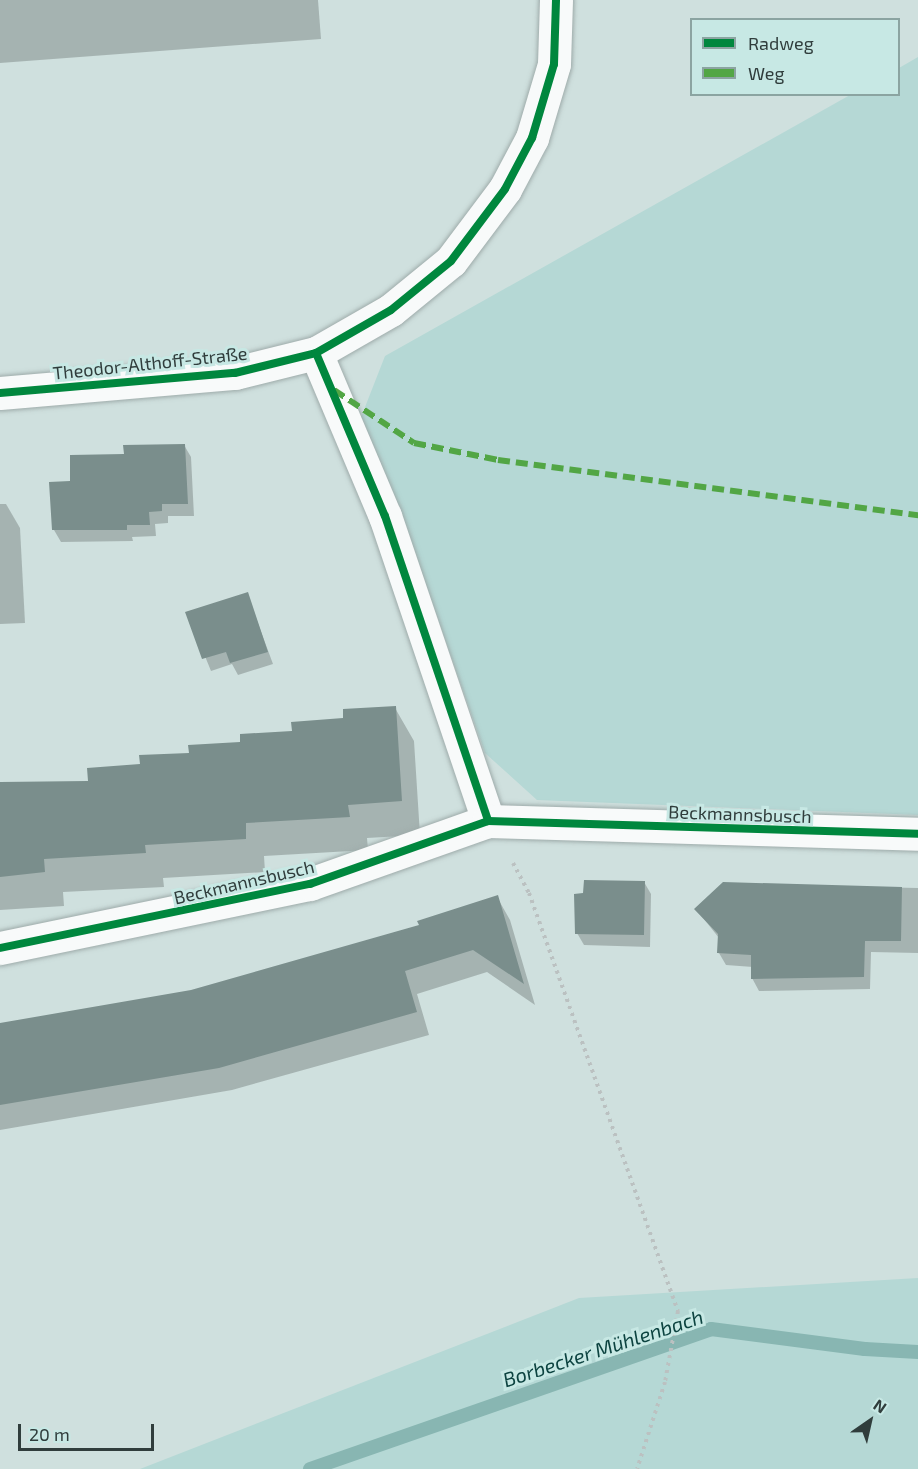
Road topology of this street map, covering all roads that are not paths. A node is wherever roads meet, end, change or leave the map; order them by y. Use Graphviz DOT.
graph roads {
  1 [pos="556,0"];
  2 [pos="316,352"];
  3 [pos="0,393"];
  4 [pos="488,821"];
  5 [pos="918,834"];
  6 [pos="0,948"];
  1 -- 2 [label="street, Theodor-Althoff-Straße"];
  2 -- 3 [label="street, Theodor-Althoff-Straße"];
  2 -- 4 [label="street"];
  4 -- 5 [label="street, Beckmannsbusch"];
  4 -- 6 [label="street, Beckmannsbusch"];
}
